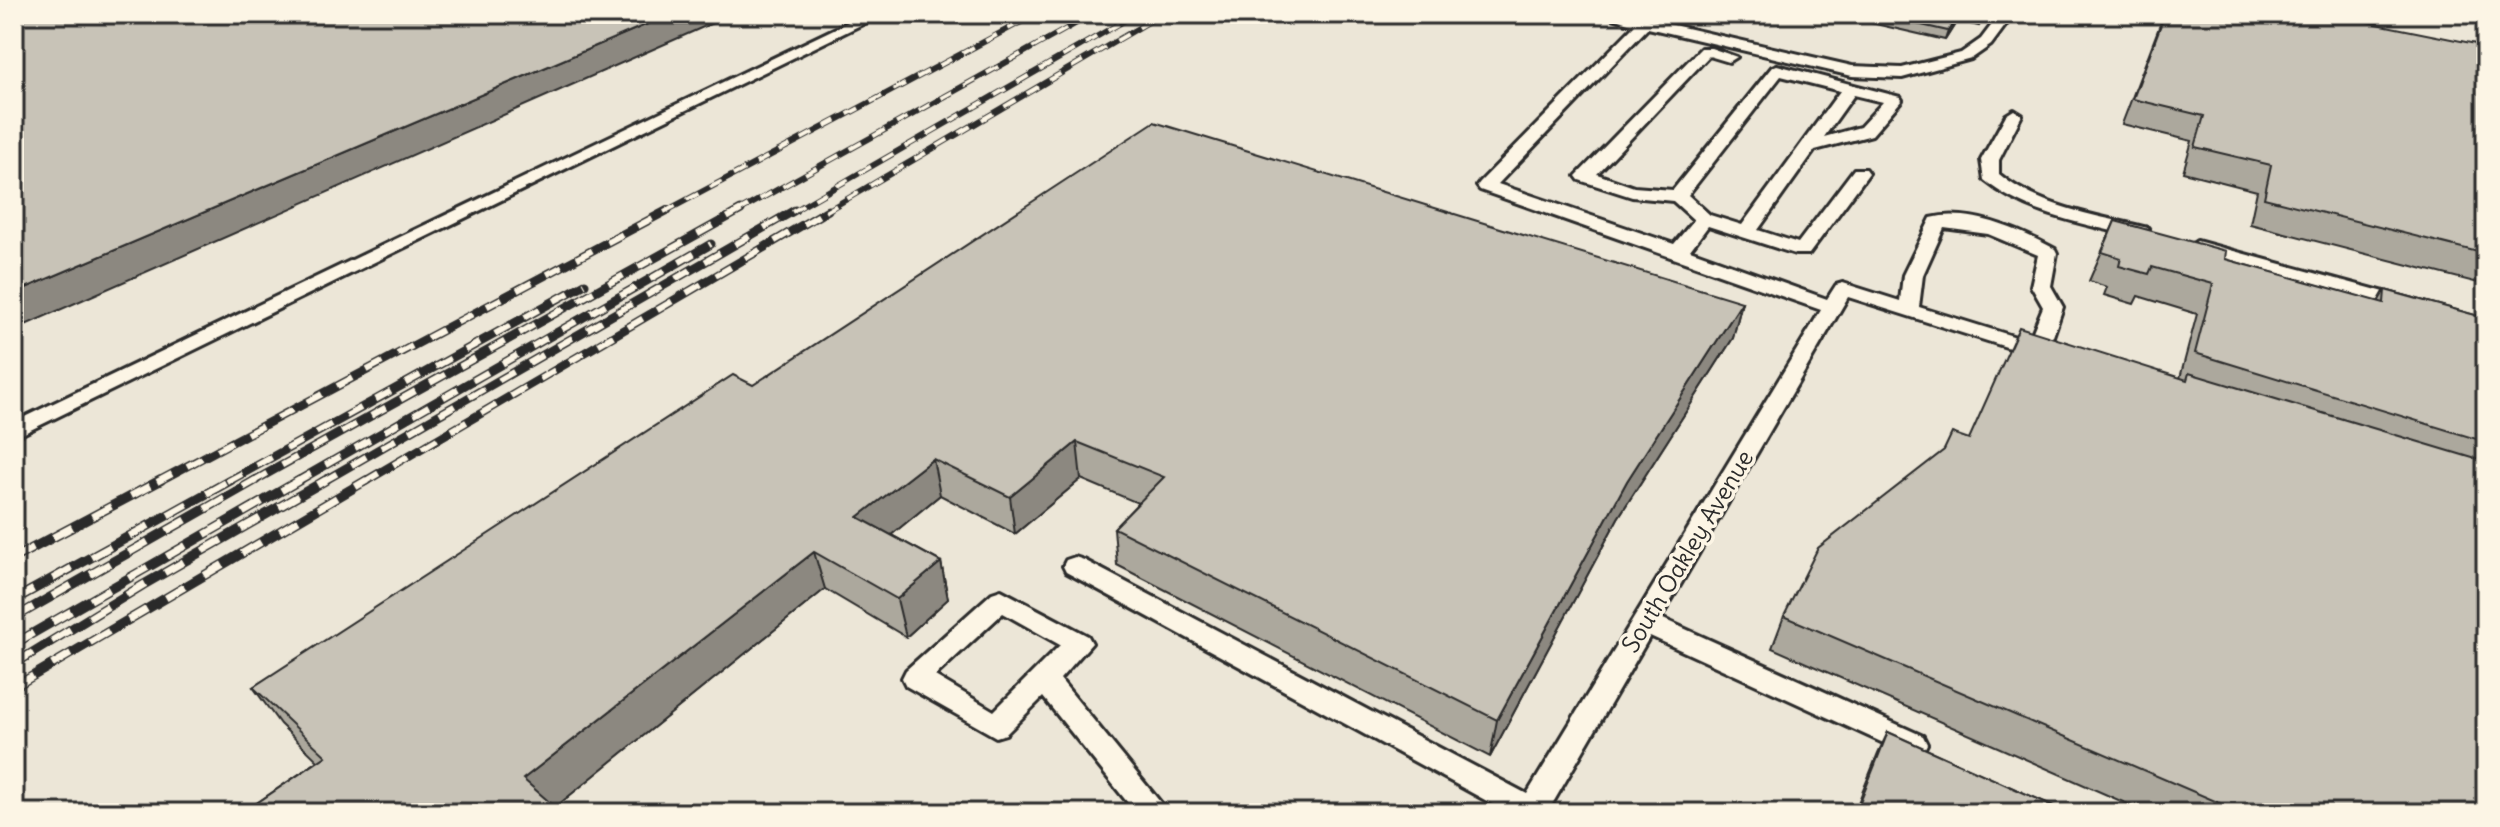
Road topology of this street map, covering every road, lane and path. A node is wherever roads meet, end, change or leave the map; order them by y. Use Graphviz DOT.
graph roads {
  1 [pos="876,14"];
  2 [pos="1606,14"];
  3 [pos="2007,14"];
  4 [pos="1644,24"];
  5 [pos="1777,70"];
  6 [pos="1850,89"];
  7 [pos="2014,115"];
  8 [pos="1809,146"];
  9 [pos="1860,173"];
  10 [pos="1678,196"];
  11 [pos="1704,219"];
  12 [pos="1746,233"];
  13 [pos="1678,252"];
  14 [pos="1838,298"];
  15 [pos="2425,309"];
  16 [pos="1909,310"];
  17 [pos="2036,350"];
  18 [pos="2066,359"];
  19 [pos="14,431"];
  20 [pos="1075,566"];
  21 [pos="1645,622"];
  22 [pos="1043,678"];
  23 [pos="1934,754"];
  24 [pos="1531,812"];
  25 [pos="1154,813"];
  1 -- 19 [label="lane"];
  2 -- 4 [label="lane"];
  3 -- 4 [label="lane"];
  4 -- 13 [label="lane"];
  5 -- 6 [label="lane"];
  5 -- 10 [label="lane"];
  5 -- 10 [label="lane"];
  6 -- 8 [label="lane"];
  6 -- 8 [label="lane"];
  7 -- 15 [label="lane"];
  8 -- 12 [label="lane"];
  9 -- 12 [label="lane"];
  10 -- 11 [label="lane"];
  11 -- 12 [label="lane"];
  11 -- 13 [label="lane"];
  13 -- 14 [label="lane"];
  14 -- 16 [label="lane"];
  14 -- 21 [label="lane, South Oakley Avenue"];
  16 -- 17 [label="lane"];
  16 -- 17 [label="lane"];
  17 -- 18 [label="lane"];
  20 -- 24 [label="lane"];
  21 -- 23 [label="lane"];
  21 -- 24 [label="lane, South Oakley Avenue"];
  22 -- 22 [label="lane"];
  22 -- 25 [label="lane"];
}
